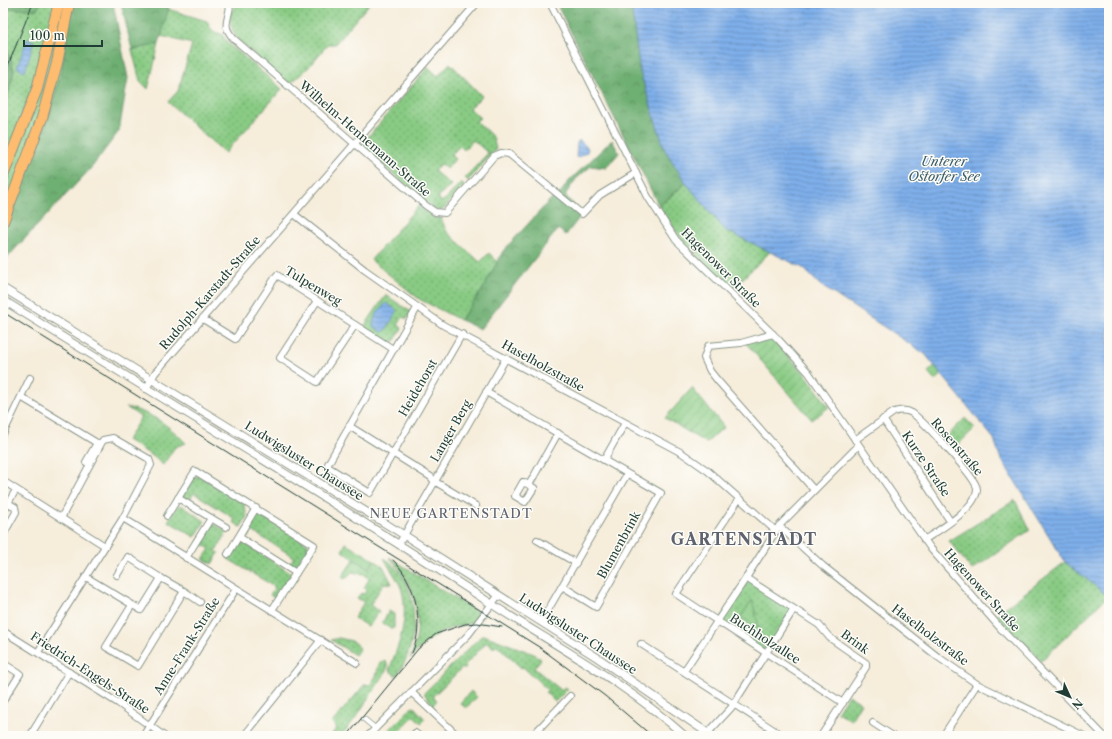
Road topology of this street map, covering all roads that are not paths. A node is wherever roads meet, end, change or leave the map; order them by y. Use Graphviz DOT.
graph roads {
  1 [pos="59,3"];
  2 [pos="69,3"];
  3 [pos="236,3"];
  4 [pos="476,3"];
  5 [pos="550,3"];
  6 [pos="230,5"];
  7 [pos="355,145"];
  8 [pos="636,173"];
  9 [pos="3,176"];
  10 [pos="294,214"];
  11 [pos="3,222"];
  12 [pos="3,288"];
  13 [pos="3,300"];
  14 [pos="317,301"];
  15 [pos="417,308"];
  16 [pos="203,319"];
  17 [pos="355,325"];
  18 [pos="462,334"];
  19 [pos="773,334"];
  20 [pos="393,349"];
  21 [pos="506,358"];
  22 [pos="30,378"];
  23 [pos="151,380"];
  24 [pos="146,389"];
  25 [pos="486,392"];
  26 [pos="21,397"];
  27 [pos="883,419"];
  28 [pos="625,423"];
  29 [pos="349,426"];
  30 [pos="3,434"];
  31 [pos="558,434"];
  32 [pos="857,443"];
  33 [pos="393,454"];
  34 [pos="604,460"];
  35 [pos="86,462"];
  36 [pos="627,474"];
  37 [pos="3,481"];
  38 [pos="434,482"];
  39 [pos="529,485"];
  40 [pos="16,490"];
  41 [pos="814,490"];
  42 [pos="178,498"];
  43 [pos="738,499"];
  44 [pos="8,503"];
  45 [pos="476,506"];
  46 [pos="256,508"];
  47 [pos="3,511"];
  48 [pos="167,516"];
  49 [pos="61,518"];
  50 [pos="123,518"];
  51 [pos="211,518"];
  52 [pos="950,521"];
  53 [pos="226,527"];
  54 [pos="778,529"];
  55 [pos="3,535"];
  56 [pos="404,535"];
  57 [pos="239,537"];
  58 [pos="537,540"];
  59 [pos="924,540"];
  60 [pos="399,544"];
  61 [pos="105,546"];
  62 [pos="228,554"];
  63 [pos="186,558"];
  64 [pos="576,563"];
  65 [pos="296,573"];
  66 [pos="117,576"];
  67 [pos="86,577"];
  68 [pos="161,578"];
  69 [pos="746,578"];
  70 [pos="562,586"];
  71 [pos="236,589"];
  72 [pos="184,592"];
  73 [pos="498,596"];
  74 [pos="200,602"];
  75 [pos="492,604"];
  76 [pos="132,605"];
  77 [pos="794,609"];
  78 [pos="272,610"];
  79 [pos="541,622"];
  80 [pos="718,622"];
  81 [pos="3,631"];
  82 [pos="321,640"];
  83 [pos="641,644"];
  84 [pos="38,652"];
  85 [pos="766,652"];
  86 [pos="3,663"];
  87 [pos="357,663"];
  88 [pos="684,671"];
  89 [pos="69,672"];
  90 [pos="977,684"];
  91 [pos="411,692"];
  92 [pos="570,696"];
  93 [pos="3,701"];
  94 [pos="843,703"];
  95 [pos="733,705"];
  96 [pos="364,720"];
  97 [pos="873,723"];
  98 [pos="150,725"];
  99 [pos="376,729"];
  100 [pos="708,735"];
  101 [pos="30,736"];
  102 [pos="143,736"];
  103 [pos="164,736"];
  104 [pos="244,736"];
  105 [pos="368,736"];
  106 [pos="412,736"];
  107 [pos="418,736"];
  108 [pos="458,736"];
  109 [pos="532,736"];
  110 [pos="685,736"];
  111 [pos="783,736"];
  112 [pos="821,736"];
  113 [pos="893,736"];
  114 [pos="943,736"];
  115 [pos="1084,736"];
  116 [pos="1104,736"];
  1 -- 9 [label="highway"];
  2 -- 11 [label="highway"];
  3 -- 6 [label="street, Wilhelm-Hennemann-Straße"];
  4 -- 7 [label="street, Rudolph-Karstadt-Straße"];
  5 -- 8 [label="street, Hagenower Straße"];
  6 -- 7 [label="street, Wilhelm-Hennemann-Straße"];
  7 -- 8 [label="street, Wilhelm-Hennemann-Straße"];
  7 -- 10 [label="street, Rudolph-Karstadt-Straße"];
  8 -- 19 [label="street, Hagenower Straße"];
  10 -- 15 [label="street, Haselholzstraße"];
  10 -- 16 [label="street, Rudolph-Karstadt-Straße"];
  12 -- 23 [label="street, Ludwigsluster Chaussee"];
  13 -- 24 [label="street, Ludwigsluster Chaussee"];
  14 -- 16 [label="street, Tulpenweg"];
  14 -- 17 [label="street, Tulpenweg"];
  14 -- 17 [label="street"];
  15 -- 18 [label="street, Haselholzstraße"];
  15 -- 20 [label="street"];
  16 -- 23 [label="street, Rudolph-Karstadt-Straße"];
  17 -- 20 [label="street, Tulpenweg"];
  18 -- 21 [label="street, Haselholzstraße"];
  18 -- 33 [label="street, Heidehorst"];
  19 -- 32 [label="street, Hagenower Straße"];
  19 -- 41 [label="street"];
  20 -- 29 [label="street, Heidehorst"];
  21 -- 25 [label="street, Langer Berg"];
  21 -- 28 [label="street, Haselholzstraße"];
  22 -- 26 [label="street"];
  23 -- 24 [label="street, Rudolph-Karstadt-Straße"];
  23 -- 56 [label="street, Ludwigsluster Chaussee"];
  24 -- 60 [label="street, Ludwigsluster Chaussee"];
  25 -- 31 [label="street, Langer Berg"];
  25 -- 38 [label="street, Langer Berg"];
  26 -- 30 [label="street"];
  26 -- 35 [label="street"];
  27 -- 32 [label="street, Rosenstraße"];
  27 -- 52 [label="street, Kurze Straße"];
  27 -- 52 [label="street, Rosenstraße"];
  28 -- 34 [label="street"];
  28 -- 43 [label="street, Haselholzstraße"];
  29 -- 33 [label="street"];
  29 -- 33 [label="street, Heidehorst"];
  31 -- 34 [label="street, Langer Berg"];
  31 -- 39 [label="street"];
  32 -- 41 [label="street"];
  32 -- 59 [label="street, Hagenower Straße"];
  33 -- 38 [label="street, Langer Berg"];
  34 -- 36 [label="street, Blumenbrink"];
  36 -- 64 [label="street"];
  36 -- 70 [label="street, Blumenbrink"];
  37 -- 40 [label="street"];
  38 -- 45 [label="street, Langer Berg"];
  38 -- 56 [label="street, Langer Berg"];
  40 -- 44 [label="street"];
  40 -- 49 [label="street"];
  41 -- 54 [label="street"];
  42 -- 46 [label="street"];
  42 -- 48 [label="street"];
  42 -- 51 [label="street"];
  43 -- 54 [label="street, Haselholzstraße"];
  43 -- 80 [label="street, Buchholzallee"];
  44 -- 47 [label="street"];
  44 -- 55 [label="street"];
  46 -- 57 [label="street"];
  46 -- 65 [label="street"];
  49 -- 50 [label="street"];
  49 -- 61 [label="street"];
  50 -- 61 [label="street"];
  50 -- 63 [label="street"];
  51 -- 53 [label="street"];
  51 -- 63 [label="street"];
  52 -- 59 [label="street, Rosenstraße"];
  54 -- 69 [label="street"];
  54 -- 90 [label="street, Haselholzstraße"];
  56 -- 60 [label="street, Langer Berg"];
  56 -- 73 [label="street, Ludwigsluster Chaussee"];
  57 -- 62 [label="street"];
  57 -- 65 [label="street"];
  58 -- 64 [label="street"];
  59 -- 116 [label="street, Hagenower Straße"];
  60 -- 75 [label="street, Ludwigsluster Chaussee"];
  61 -- 67 [label="street"];
  63 -- 71 [label="street"];
  64 -- 70 [label="street"];
  65 -- 78 [label="street"];
  66 -- 68 [label="street"];
  67 -- 76 [label="street"];
  67 -- 84 [label="street"];
  68 -- 72 [label="street"];
  68 -- 76 [label="street"];
  69 -- 77 [label="street, Brink"];
  69 -- 80 [label="street"];
  70 -- 79 [label="street"];
  71 -- 78 [label="street"];
  71 -- 98 [label="street, Anne-Frank-Straße"];
  72 -- 74 [label="street"];
  72 -- 76 [label="street"];
  73 -- 75 [label="street"];
  73 -- 79 [label="street, Ludwigsluster Chaussee"];
  75 -- 91 [label="street"];
  75 -- 110 [label="street, Ludwigsluster Chaussee"];
  77 -- 85 [label="street"];
  77 -- 94 [label="street, Brink"];
  78 -- 82 [label="street"];
  79 -- 100 [label="street, Ludwigsluster Chaussee"];
  80 -- 85 [label="street, Buchholzallee"];
  80 -- 88 [label="street"];
  81 -- 84 [label="street, Friedrich-Engels-Straße"];
  82 -- 87 [label="street"];
  82 -- 104 [label="street"];
  83 -- 88 [label="street"];
  84 -- 89 [label="street, Friedrich-Engels-Straße"];
  85 -- 94 [label="street, Buchholzallee"];
  85 -- 95 [label="street"];
  86 -- 93 [label="street"];
  88 -- 95 [label="street"];
  89 -- 98 [label="street, Friedrich-Engels-Straße"];
  89 -- 101 [label="street"];
  90 -- 114 [label="street"];
  90 -- 115 [label="street, Haselholzstraße"];
  91 -- 99 [label="street"];
  91 -- 108 [label="street"];
  92 -- 109 [label="street"];
  94 -- 112 [label="street"];
  95 -- 100 [label="street"];
  95 -- 111 [label="street"];
  96 -- 99 [label="street"];
  97 -- 113 [label="street"];
  98 -- 102 [label="street, Anne-Frank-Straße"];
  98 -- 103 [label="street, Friedrich-Engels-Straße"];
  99 -- 105 [label="street"];
  106 -- 107 [label="street"];
}
